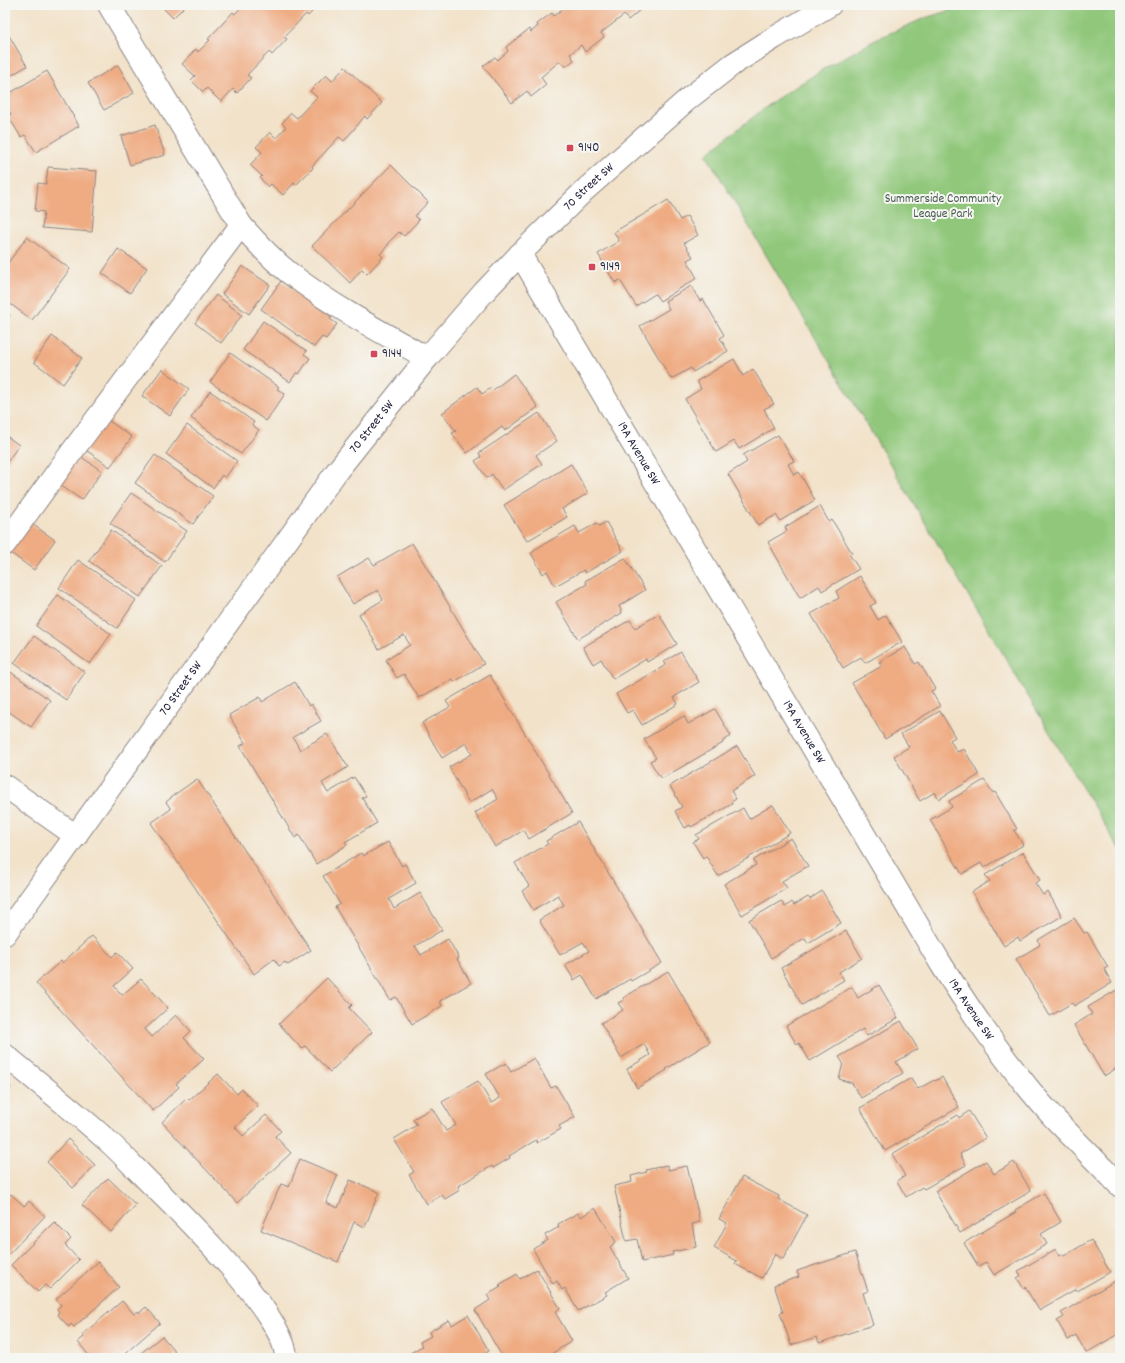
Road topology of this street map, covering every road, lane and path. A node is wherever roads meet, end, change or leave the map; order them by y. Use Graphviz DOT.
graph roads {
  1 [pos="109,5"];
  2 [pos="830,5"];
  3 [pos="240,225"];
  4 [pos="520,254"];
  5 [pos="426,358"];
  6 [pos="5,544"];
  7 [pos="5,786"];
  8 [pos="76,836"];
  9 [pos="5,934"];
  10 [pos="5,1055"];
  11 [pos="1120,1186"];
  12 [pos="286,1358"];
  1 -- 3 [label="street"];
  2 -- 4 [label="street, 70 Street SW"];
  3 -- 5 [label="street"];
  3 -- 6 [label="street"];
  4 -- 5 [label="street, 70 Street SW"];
  4 -- 11 [label="street, 19A Avenue SW"];
  5 -- 8 [label="street, 70 Street SW"];
  7 -- 8 [label="street"];
  8 -- 9 [label="street, 70 Street SW"];
  10 -- 12 [label="street"];
}
